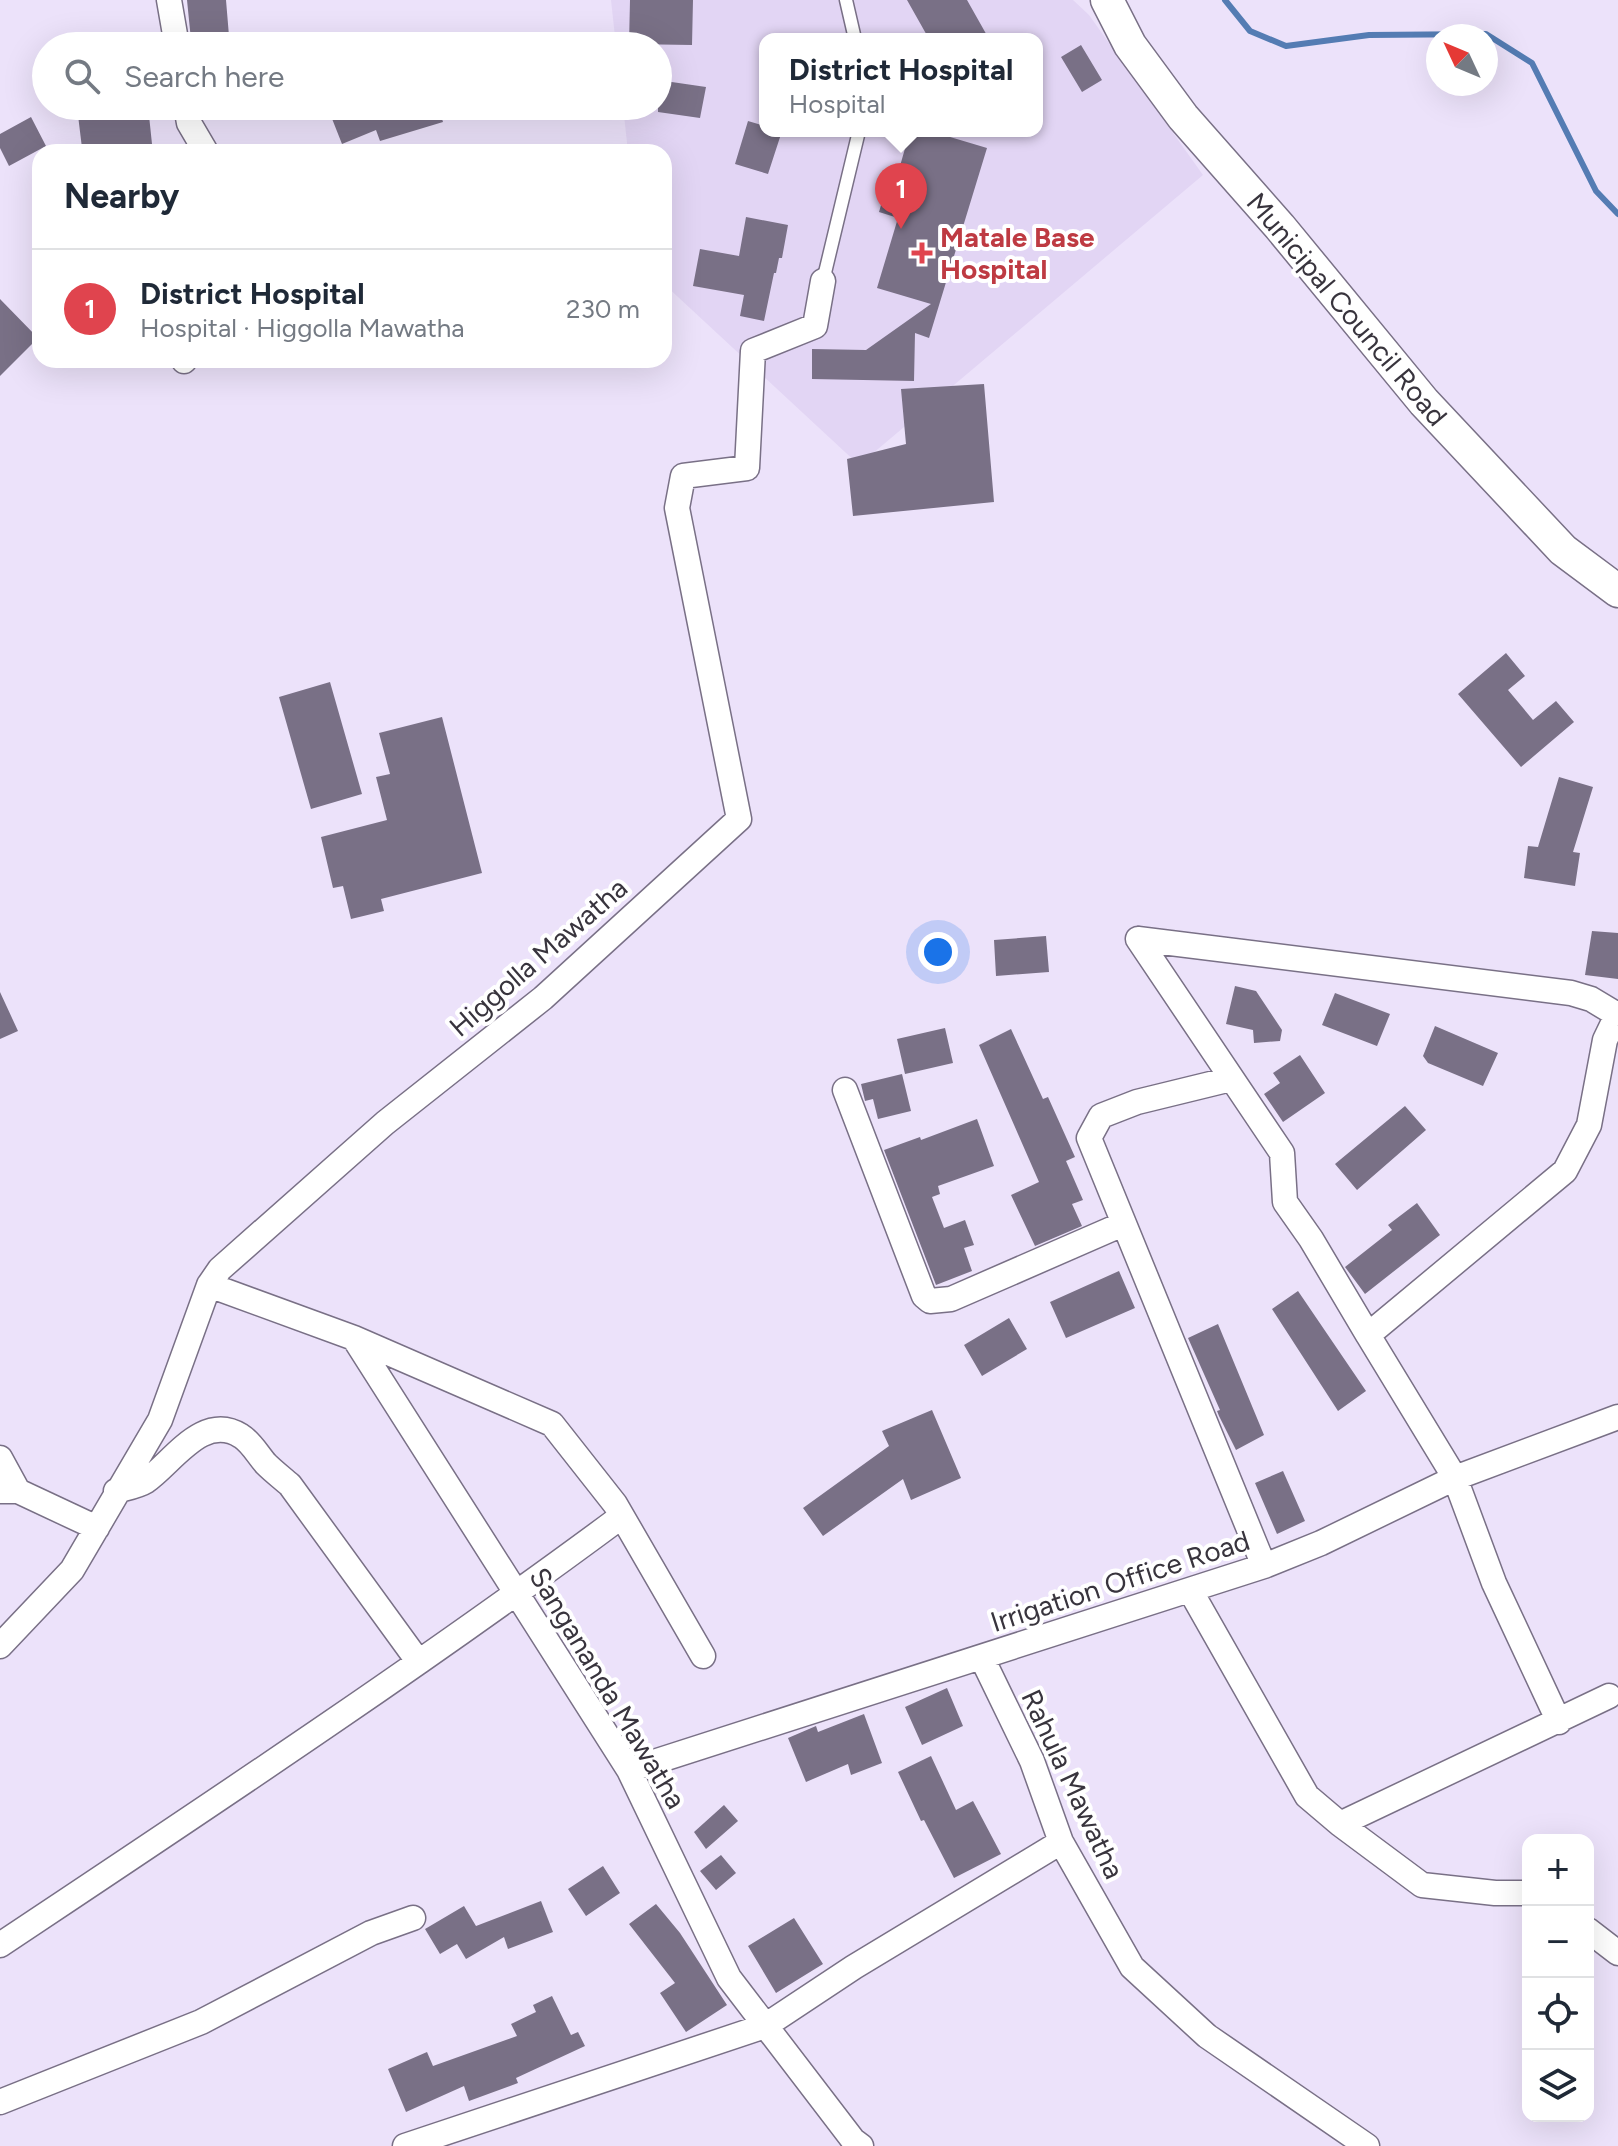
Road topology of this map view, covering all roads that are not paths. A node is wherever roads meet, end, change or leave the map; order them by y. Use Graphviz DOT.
graph roads {
  1 [pos="169,0"];
  2 [pos="846,0"];
  3 [pos="1107,0"];
  4 [pos="175,32"];
  5 [pos="854,33"];
  6 [pos="188,120"];
  7 [pos="858,137"];
  8 [pos="201,144"];
  9 [pos="823,281"];
  10 [pos="1618,591"];
  11 [pos="1617,1014"];
  12 [pos="1231,1079"];
  13 [pos="845,1090"];
  14 [pos="1123,1224"];
  15 [pos="209,1285"];
  16 [pos="1368,1335"];
  17 [pos="354,1338"];
  18 [pos="1618,1417"];
  19 [pos="0,1458"];
  20 [pos="1455,1478"];
  21 [pos="9,1491"];
  22 [pos="116,1491"];
  23 [pos="622,1516"];
  24 [pos="97,1528"];
  25 [pos="1264,1566"];
  26 [pos="1190,1590"];
  27 [pos="518,1593"];
  28 [pos="0,1646"];
  29 [pos="703,1656"];
  30 [pos="982,1658"];
  31 [pos="418,1661"];
  32 [pos="1609,1696"];
  33 [pos="1559,1722"];
  34 [pos="629,1770"];
  35 [pos="1340,1824"];
  36 [pos="1061,1842"];
  37 [pos="1522,1893"];
  38 [pos="413,1918"];
  39 [pos="1594,1935"];
  40 [pos="0,1945"];
  41 [pos="1618,1953"];
  42 [pos="765,2026"];
  43 [pos="0,2102"];
  44 [pos="405,2146"];
  45 [pos="861,2146"];
  46 [pos="1367,2146"];
  1 -- 4 [label="street"];
  2 -- 5 [label="lane"];
  3 -- 10 [label="street, Municipal Council Road"];
  6 -- 8 [label="street"];
  7 -- 9 [label="lane"];
  9 -- 15 [label="street, Higgolla Mawatha"];
  11 -- 12 [label="street"];
  11 -- 16 [label="street"];
  12 -- 14 [label="street"];
  12 -- 16 [label="street"];
  13 -- 14 [label="street"];
  14 -- 25 [label="street"];
  15 -- 17 [label="street"];
  15 -- 22 [label="street, Higgolla Mawatha"];
  16 -- 20 [label="street"];
  17 -- 23 [label="street"];
  17 -- 27 [label="street, Sangananda Mawatha"];
  18 -- 20 [label="street, Irrigation Office Road"];
  19 -- 21 [label="street"];
  20 -- 25 [label="street, Irrigation Office Road"];
  20 -- 33 [label="street"];
  21 -- 24 [label="street"];
  22 -- 24 [label="street, Higgolla Mawatha"];
  22 -- 31 [label="street"];
  23 -- 27 [label="street"];
  23 -- 29 [label="street"];
  24 -- 28 [label="street, Higgolla Mawatha"];
  25 -- 26 [label="street, Irrigation Office Road"];
  26 -- 30 [label="street, Irrigation Office Road"];
  26 -- 35 [label="street"];
  27 -- 31 [label="street"];
  27 -- 34 [label="street, Sangananda Mawatha"];
  30 -- 34 [label="street, Irrigation Office Road"];
  30 -- 36 [label="street, Rahula Mawatha"];
  31 -- 40 [label="street"];
  32 -- 33 [label="street"];
  33 -- 35 [label="street"];
  34 -- 42 [label="street, Sangananda Mawatha"];
  35 -- 37 [label="street"];
  36 -- 42 [label="street"];
  36 -- 46 [label="street, Rahula Mawatha"];
  38 -- 43 [label="street"];
  39 -- 41 [label="street"];
  42 -- 44 [label="street"];
  42 -- 45 [label="street, Sangananda Mawatha"];
}
